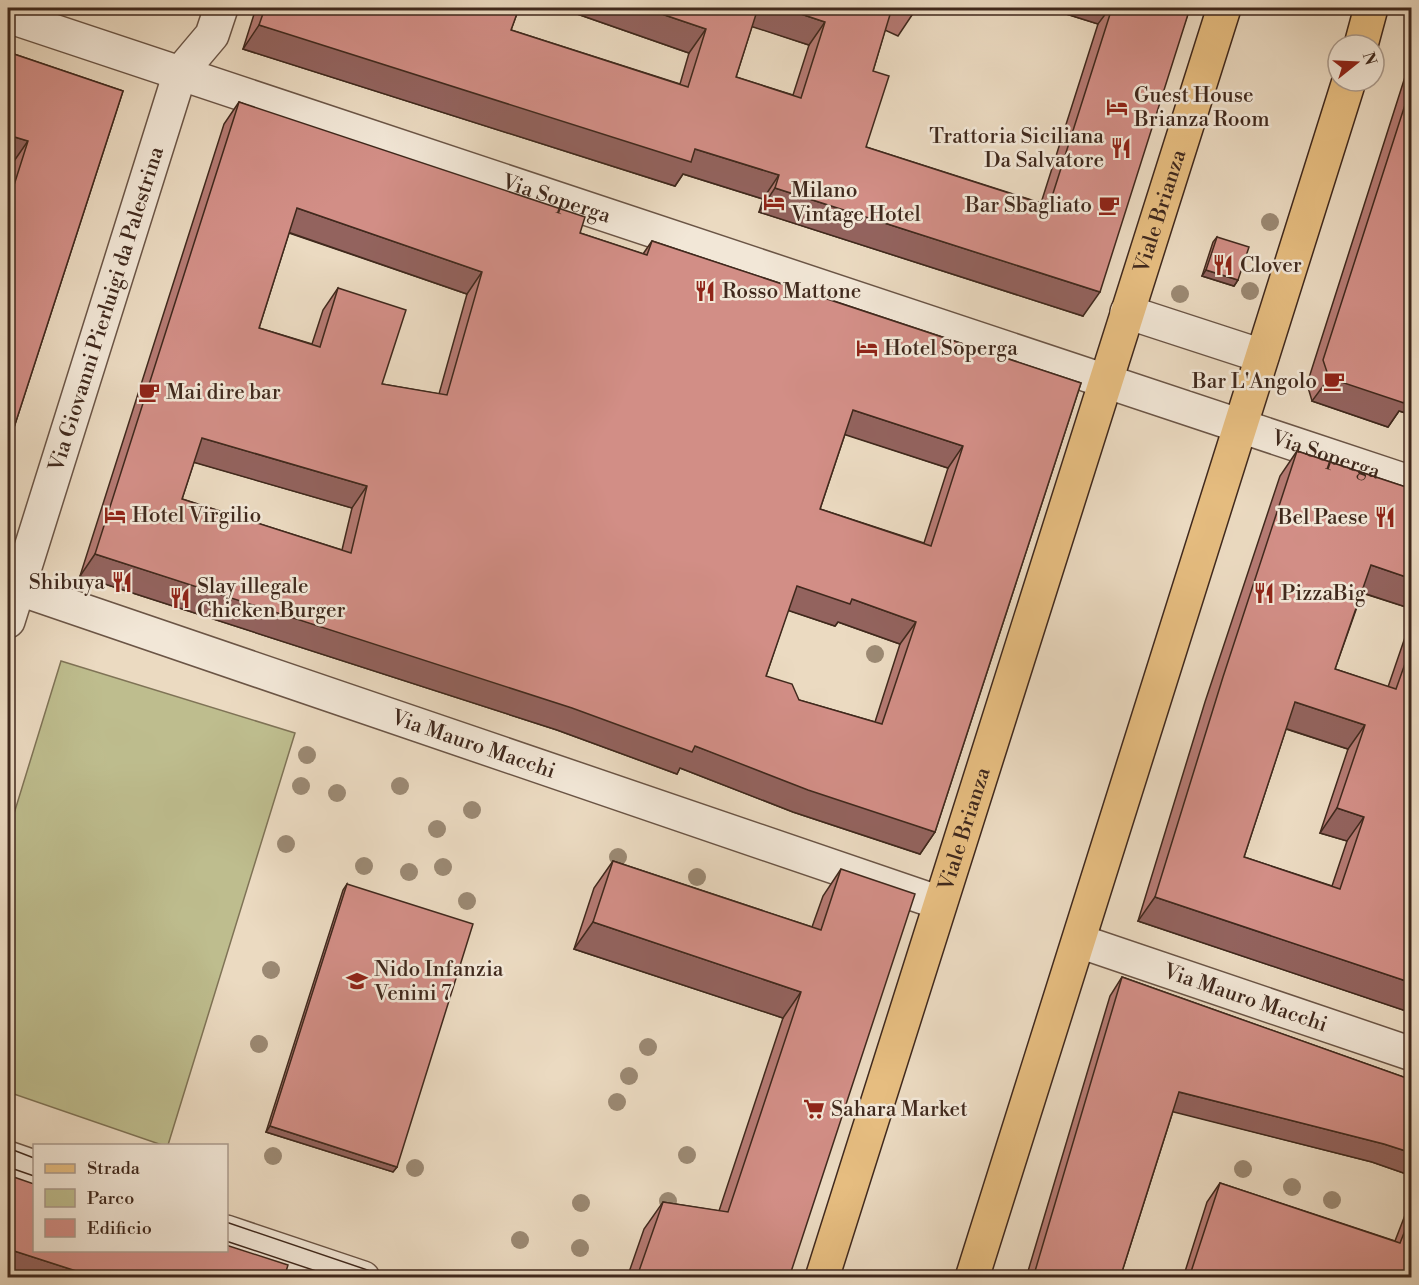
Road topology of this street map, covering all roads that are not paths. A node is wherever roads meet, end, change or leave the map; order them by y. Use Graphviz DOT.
graph roads {
  1 [pos="221,8"];
  2 [pos="1224,8"];
  3 [pos="1371,8"];
  4 [pos="8,16"];
  5 [pos="1364,33"];
  6 [pos="180,73"];
  7 [pos="1345,93"];
  8 [pos="1127,312"];
  9 [pos="1262,356"];
  10 [pos="1104,380"];
  11 [pos="1239,425"];
  12 [pos="1412,483"];
  13 [pos="13,587"];
  14 [pos="8,621"];
  15 [pos="940,903"];
  16 [pos="1080,940"];
  17 [pos="1412,1054"];
  18 [pos="8,1158"];
  19 [pos="33,1167"];
  20 [pos="228,1233"];
  21 [pos="363,1278"];
  22 [pos="822,1278"];
  23 [pos="972,1278"];
  1 -- 6 [label="street, Via Giovanni Pierluigi da Palestrina"];
  2 -- 8 [label="main road, Viale Brianza"];
  3 -- 5 [label="main road"];
  4 -- 6 [label="street, Via Soperga"];
  6 -- 10 [label="street, Via Soperga"];
  6 -- 13 [label="street, Via Giovanni Pierluigi da Palestrina"];
  7 -- 9 [label="main road"];
  8 -- 9 [label="street"];
  8 -- 10 [label="main road, Viale Brianza"];
  9 -- 11 [label="main road"];
  10 -- 11 [label="street"];
  10 -- 15 [label="main road, Viale Brianza"];
  11 -- 12 [label="street, Via Soperga"];
  11 -- 16 [label="main road"];
  13 -- 14 [label="street, Via Giovanni Pierluigi da Palestrina"];
  13 -- 15 [label="street, Via Mauro Macchi"];
  15 -- 22 [label="main road, Viale Brianza"];
  16 -- 17 [label="street, Via Mauro Macchi"];
  16 -- 23 [label="main road"];
  18 -- 19 [label="street"];
  20 -- 21 [label="street"];
}
